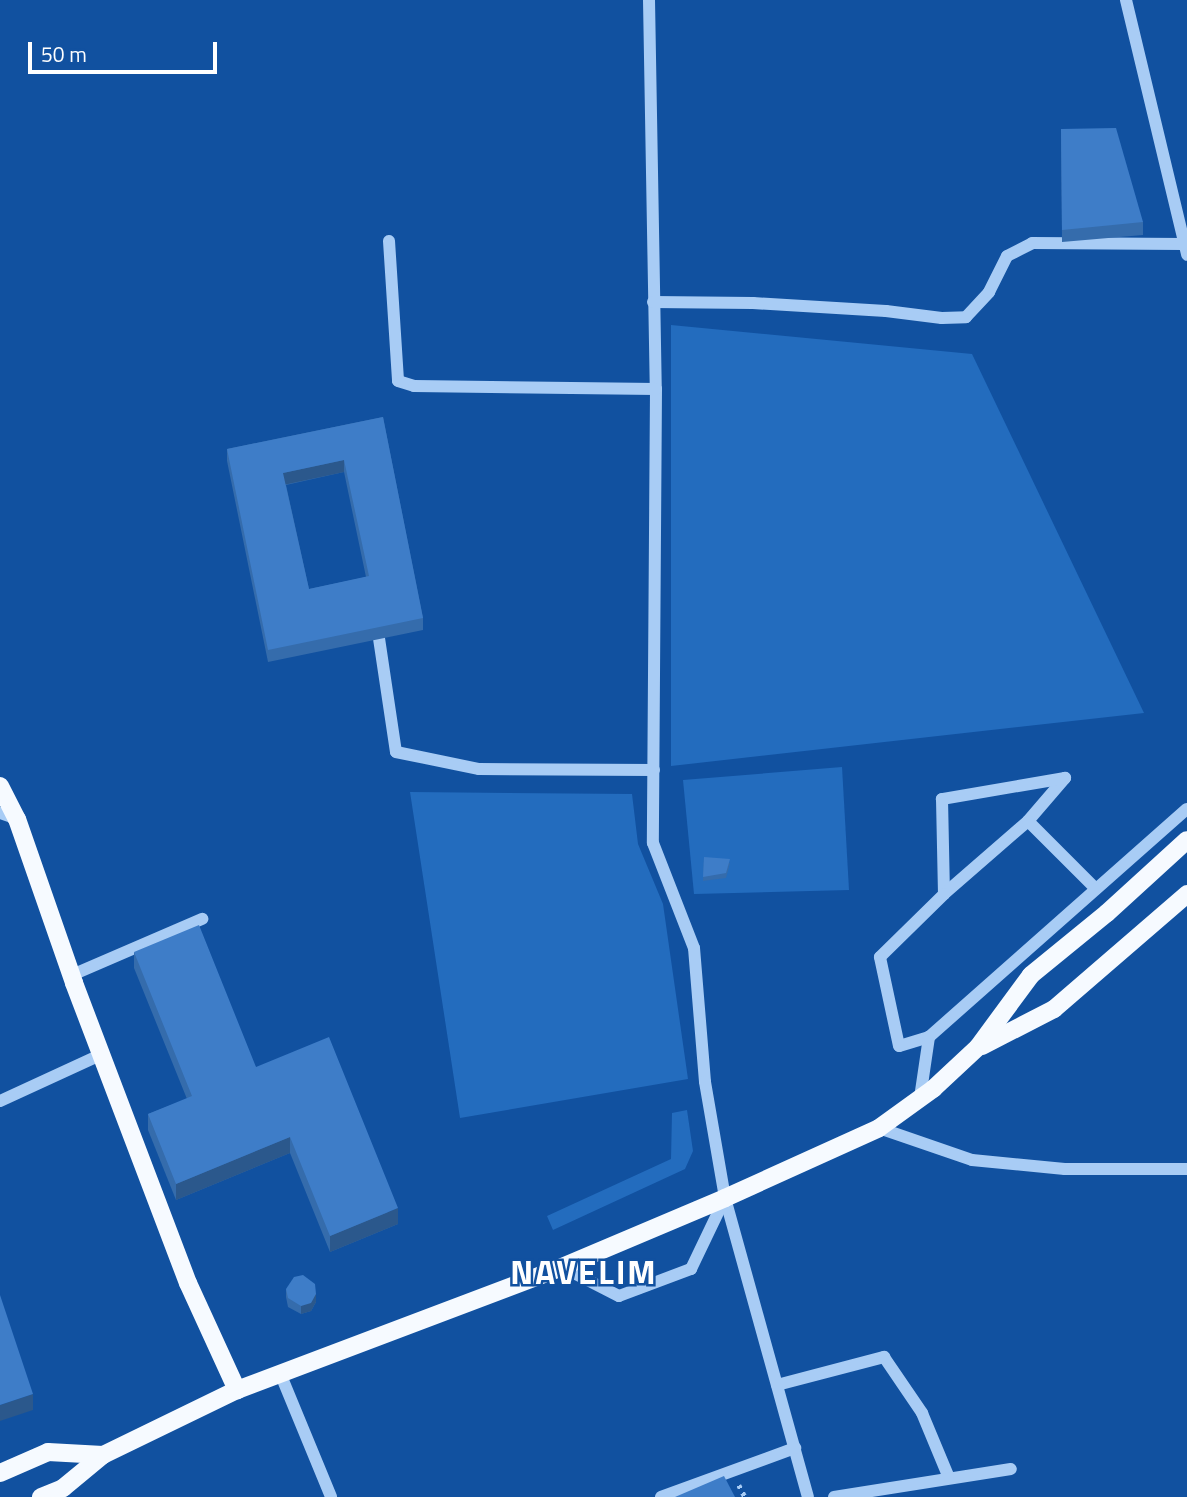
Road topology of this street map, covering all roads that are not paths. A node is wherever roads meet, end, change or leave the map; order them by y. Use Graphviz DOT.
graph roads {
  1 [pos="649,0"];
  2 [pos="1126,0"];
  3 [pos="389,242"];
  4 [pos="1186,249"];
  5 [pos="653,302"];
  6 [pos="656,390"];
  7 [pos="377,624"];
  8 [pos="654,770"];
  9 [pos="0,786"];
  10 [pos="1187,809"];
  11 [pos="8,816"];
  12 [pos="1028,821"];
  13 [pos="1187,840"];
  14 [pos="1096,890"];
  15 [pos="944,894"];
  16 [pos="1187,894"];
  17 [pos="202,919"];
  18 [pos="72,975"];
  19 [pos="929,1037"];
  20 [pos="978,1047"];
  21 [pos="102,1054"];
  22 [pos="920,1098"];
  23 [pos="0,1101"];
  24 [pos="879,1128"];
  25 [pos="1187,1169"];
  26 [pos="725,1198"];
  27 [pos="562,1267"];
  28 [pos="280,1373"];
  29 [pos="777,1385"];
  30 [pos="237,1390"];
  31 [pos="795,1448"];
  32 [pos="103,1455"];
  33 [pos="1011,1469"];
  34 [pos="0,1473"];
  35 [pos="949,1478"];
  36 [pos="41,1497"];
  37 [pos="331,1497"];
  38 [pos="662,1497"];
  39 [pos="808,1497"];
  40 [pos="834,1497"];
  1 -- 5 [label="street"];
  2 -- 4 [label="street"];
  3 -- 6 [label="street"];
  4 -- 5 [label="street"];
  5 -- 6 [label="street"];
  6 -- 8 [label="street"];
  7 -- 8 [label="street"];
  8 -- 26 [label="street"];
  9 -- 11 [label="main road"];
  10 -- 14 [label="street"];
  11 -- 18 [label="main road"];
  12 -- 14 [label="street"];
  12 -- 15 [label="street"];
  12 -- 15 [label="street"];
  13 -- 20 [label="main road"];
  14 -- 19 [label="street"];
  15 -- 19 [label="street"];
  16 -- 20 [label="main road"];
  17 -- 18 [label="street"];
  18 -- 21 [label="main road"];
  19 -- 22 [label="street"];
  20 -- 22 [label="main road"];
  21 -- 23 [label="street"];
  21 -- 30 [label="main road"];
  22 -- 24 [label="main road"];
  24 -- 25 [label="street"];
  24 -- 26 [label="main road"];
  26 -- 27 [label="main road"];
  26 -- 27 [label="street"];
  26 -- 29 [label="street"];
  27 -- 28 [label="main road"];
  28 -- 30 [label="main road"];
  28 -- 37 [label="street"];
  29 -- 31 [label="street"];
  29 -- 35 [label="street"];
  30 -- 32 [label="main road"];
  31 -- 38 [label="street"];
  31 -- 39 [label="street"];
  32 -- 34 [label="main road"];
  32 -- 36 [label="main road"];
  33 -- 35 [label="street"];
  35 -- 40 [label="street"];
}
